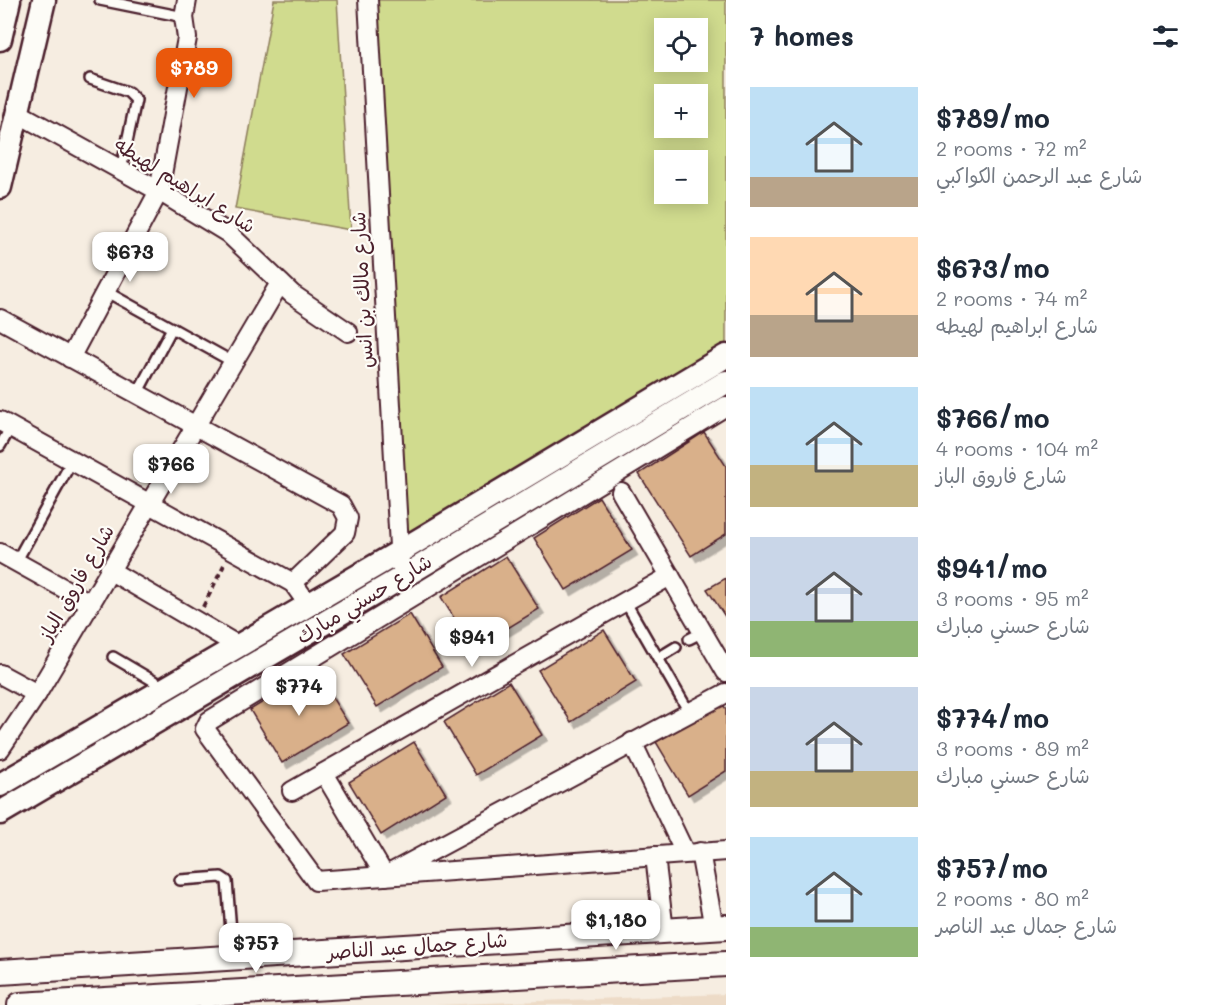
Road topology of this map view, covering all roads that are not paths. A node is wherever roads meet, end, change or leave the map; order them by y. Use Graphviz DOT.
graph roads {
  1 [pos="9,0"];
  2 [pos="44,0"];
  3 [pos="100,0"];
  4 [pos="368,0"];
  5 [pos="185,8"];
  6 [pos="0,39"];
  7 [pos="90,79"];
  8 [pos="16,112"];
  9 [pos="121,170"];
  10 [pos="0,187"];
  11 [pos="159,191"];
  12 [pos="280,283"];
  13 [pos="105,291"];
  14 [pos="0,319"];
  15 [pos="172,328"];
  16 [pos="348,332"];
  17 [pos="726,356"];
  18 [pos="70,358"];
  19 [pos="233,362"];
  20 [pos="726,382"];
  21 [pos="137,394"];
  22 [pos="726,406"];
  23 [pos="5,424"];
  24 [pos="194,425"];
  25 [pos="0,447"];
  26 [pos="72,461"];
  27 [pos="621,492"];
  28 [pos="149,503"];
  29 [pos="399,552"];
  30 [pos="8,558"];
  31 [pos="109,570"];
  32 [pos="670,576"];
  33 [pos="401,578"];
  34 [pos="294,583"];
  35 [pos="625,601"];
  36 [pos="90,603"];
  37 [pos="308,604"];
  38 [pos="237,645"];
  39 [pos="676,647"];
  40 [pos="113,657"];
  41 [pos="658,658"];
  42 [pos="726,672"];
  43 [pos="0,674"];
  44 [pos="166,688"];
  45 [pos="726,693"];
  46 [pos="37,694"];
  47 [pos="689,712"];
  48 [pos="632,742"];
  49 [pos="0,749"];
  50 [pos="324,773"];
  51 [pos="0,785"];
  52 [pos="292,791"];
  53 [pos="0,813"];
  54 [pos="726,851"];
  55 [pos="693,853"];
  56 [pos="655,856"];
  57 [pos="385,876"];
  58 [pos="180,880"];
  59 [pos="720,927"];
  60 [pos="664,931"];
  61 [pos="594,935"];
  62 [pos="233,958"];
  63 [pos="726,964"];
  64 [pos="597,971"];
  65 [pos="0,972"];
  66 [pos="236,994"];
  67 [pos="20,1005"];
  1 -- 6 [label="street"];
  2 -- 8 [label="street"];
  3 -- 5 [label="lane"];
  4 -- 29 [label="street, شارع مالك بن انس"];
  5 -- 11 [label="street"];
  7 -- 9 [label="lane"];
  8 -- 9 [label="street, شارع ابراهيم لهيطه"];
  8 -- 10 [label="street"];
  9 -- 11 [label="street, شارع ابراهيم لهيطه"];
  11 -- 12 [label="street, شارع ابراهيم لهيطه"];
  11 -- 13 [label="street"];
  12 -- 16 [label="street, شارع ابراهيم لهيطه"];
  12 -- 19 [label="street, شارع فاروق الباز"];
  13 -- 15 [label="lane"];
  13 -- 18 [label="street"];
  14 -- 18 [label="street"];
  15 -- 19 [label="lane"];
  15 -- 21 [label="lane"];
  17 -- 29 [label="street, شارع حسني مبارك"];
  18 -- 21 [label="street"];
  19 -- 24 [label="street, شارع فاروق الباز"];
  20 -- 33 [label="street, شارع حسني مبارك"];
  21 -- 24 [label="street"];
  22 -- 57 [label="street"];
  23 -- 25 [label="lane"];
  23 -- 26 [label="street"];
  24 -- 28 [label="street, شارع فاروق الباز"];
  24 -- 34 [label="street"];
  26 -- 28 [label="street"];
  26 -- 30 [label="lane"];
  27 -- 32 [label="street"];
  28 -- 31 [label="street, شارع فاروق الباز"];
  28 -- 34 [label="street"];
  29 -- 33 [label="street, شارع مالك بن انس"];
  29 -- 37 [label="street, شارع حسني مبارك"];
  30 -- 36 [label="street"];
  31 -- 36 [label="street, شارع فاروق الباز"];
  31 -- 38 [label="street"];
  32 -- 35 [label="street"];
  32 -- 42 [label="street"];
  33 -- 53 [label="street, شارع حسني مبارك"];
  34 -- 37 [label="street"];
  35 -- 41 [label="lane"];
  35 -- 50 [label="street"];
  36 -- 46 [label="street, شارع فاروق الباز"];
  37 -- 38 [label="street, شارع حسني مبارك"];
  38 -- 44 [label="street, شارع حسني مبارك"];
  39 -- 41 [label="lane"];
  40 -- 44 [label="lane"];
  41 -- 47 [label="lane"];
  43 -- 46 [label="street"];
  44 -- 51 [label="street, شارع حسني مبارك"];
  45 -- 47 [label="street"];
  46 -- 49 [label="street, شارع فاروق الباز"];
  47 -- 48 [label="street"];
  48 -- 55 [label="street"];
  48 -- 57 [label="street"];
  50 -- 52 [label="street"];
  50 -- 57 [label="street"];
  54 -- 55 [label="street"];
  55 -- 56 [label="street"];
  55 -- 59 [label="street"];
  56 -- 57 [label="street"];
  56 -- 60 [label="street"];
  58 -- 62 [label="lane"];
  59 -- 60 [label="main road, شارع جمال عبد الناصر"];
  60 -- 61 [label="main road, شارع جمال عبد الناصر"];
  61 -- 62 [label="main road, شارع جمال عبد الناصر"];
  61 -- 64 [label="main road"];
  62 -- 65 [label="main road, شارع جمال عبد الناصر"];
  62 -- 66 [label="main road"];
  63 -- 64 [label="main road, شارع جمال عبد الناصر"];
  64 -- 66 [label="main road, شارع جمال عبد الناصر"];
  66 -- 67 [label="main road, شارع جمال عبد الناصر"];
}
